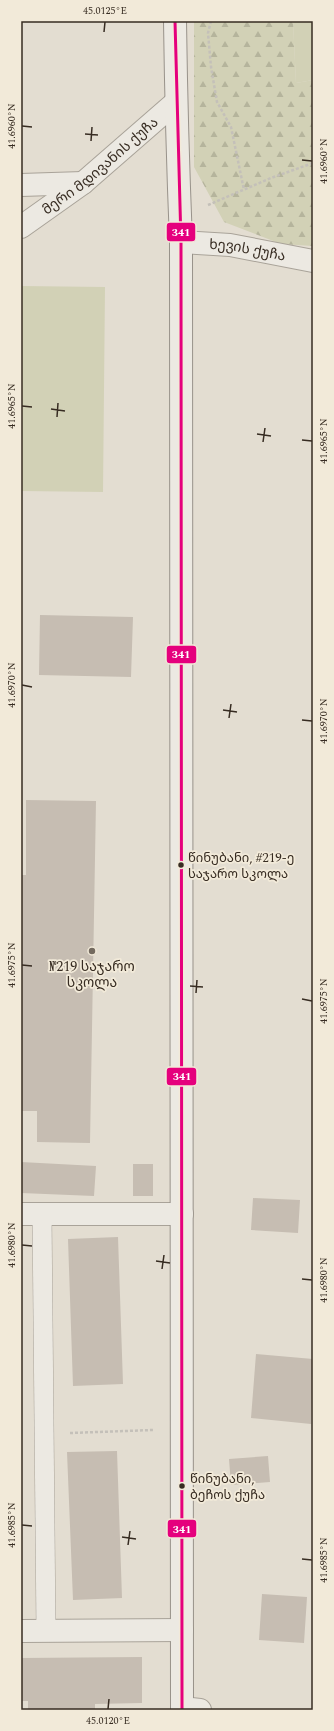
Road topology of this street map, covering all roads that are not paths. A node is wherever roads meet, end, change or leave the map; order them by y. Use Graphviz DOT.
graph roads {
  1 [pos="175,26"];
  2 [pos="176,102"];
  3 [pos="83,183"];
  4 [pos="21,185"];
  5 [pos="21,227"];
  6 [pos="180,242"];
  7 [pos="313,261"];
  8 [pos="31,1214"];
  9 [pos="182,1214"];
  10 [pos="182,1630"];
  11 [pos="21,1631"];
  12 [pos="46,1631"];
  13 [pos="188,1709"];
  1 -- 2 [label="street"];
  2 -- 3 [label="street, მერი მდივანის ქუჩა"];
  2 -- 6 [label="street"];
  3 -- 4 [label="street"];
  3 -- 5 [label="street, მერი მდივანის ქუჩა"];
  6 -- 7 [label="street, ხევის ქუჩა"];
  6 -- 9 [label="street"];
  8 -- 9 [label="street"];
  8 -- 12 [label="lane"];
  9 -- 10 [label="street"];
  10 -- 12 [label="street"];
  10 -- 13 [label="street"];
  11 -- 12 [label="street"];
}
